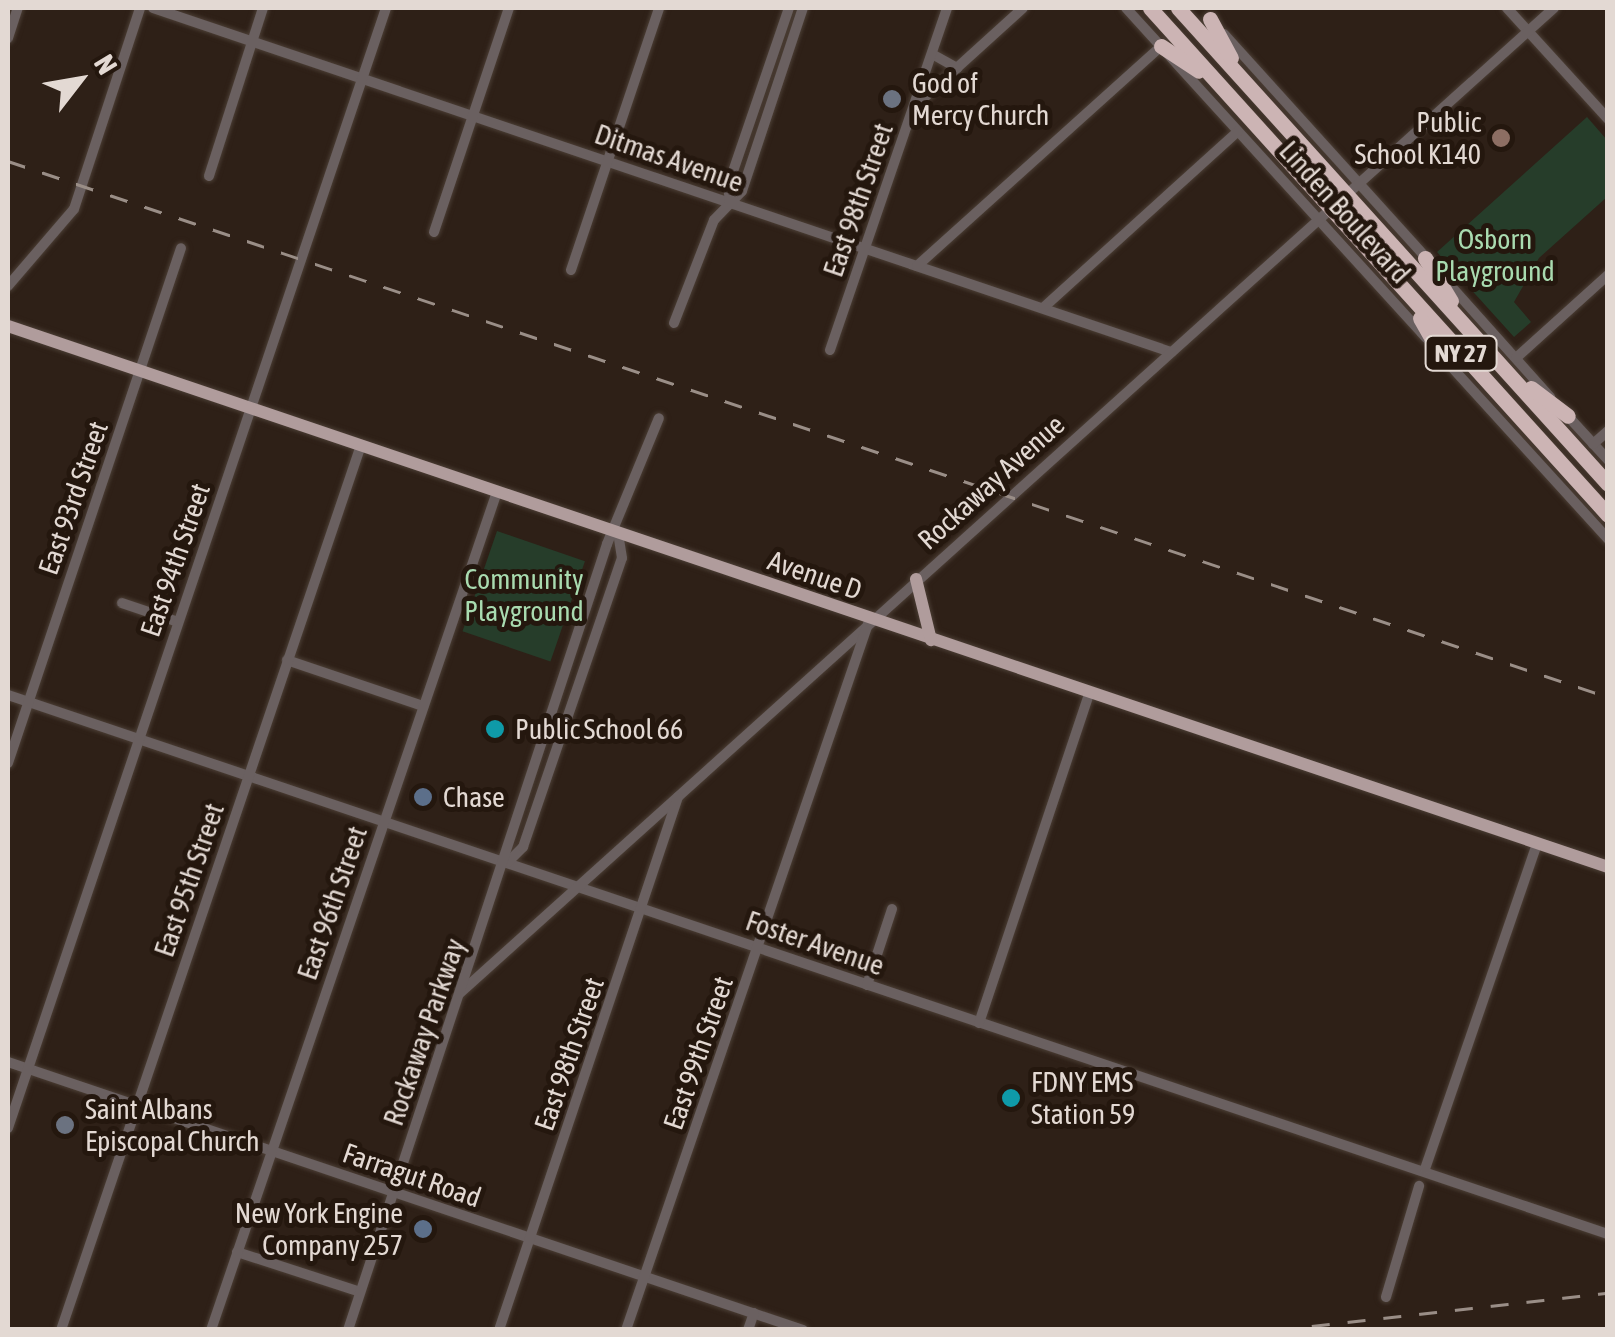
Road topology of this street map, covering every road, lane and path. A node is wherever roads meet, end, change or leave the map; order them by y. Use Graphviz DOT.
graph roads {
  1 [pos="18,8"];
  2 [pos="140,8"];
  3 [pos="153,8"];
  4 [pos="263,8"];
  5 [pos="386,8"];
  6 [pos="509,8"];
  7 [pos="659,8"];
  8 [pos="789,8"];
  9 [pos="804,8"];
  10 [pos="947,8"];
  11 [pos="1023,8"];
  12 [pos="1126,8"];
  13 [pos="1150,8"];
  14 [pos="1178,8"];
  15 [pos="1507,8"];
  16 [pos="1554,8"];
  17 [pos="1205,13"];
  18 [pos="1528,31"];
  19 [pos="8,38"];
  20 [pos="252,41"];
  21 [pos="1161,46"];
  22 [pos="932,54"];
  23 [pos="957,68"];
  24 [pos="362,78"];
  25 [pos="1242,79"];
  26 [pos="1217,83"];
  27 [pos="915,106"];
  28 [pos="472,116"];
  29 [pos="1607,119"];
  30 [pos="1238,131"];
  31 [pos="607,161"];
  32 [pos="209,176"];
  33 [pos="1352,189"];
  34 [pos="730,202"];
  35 [pos="1324,214"];
  36 [pos="434,232"];
  37 [pos="181,248"];
  38 [pos="865,248"];
  39 [pos="1426,258"];
  40 [pos="917,266"];
  41 [pos="571,270"];
  42 [pos="1608,275"];
  43 [pos="8,286"];
  44 [pos="1402,289"];
  45 [pos="1044,308"];
  46 [pos="674,322"];
  47 [pos="8,326"];
  48 [pos="1469,330"];
  49 [pos="830,350"];
  50 [pos="1171,352"];
  51 [pos="1441,355"];
  52 [pos="1516,358"];
  53 [pos="1498,363"];
  54 [pos="140,372"];
  55 [pos="250,408"];
  56 [pos="1568,416"];
  57 [pos="658,418"];
  58 [pos="1608,431"];
  59 [pos="1593,444"];
  60 [pos="360,445"];
  61 [pos="1608,460"];
  62 [pos="1608,484"];
  63 [pos="497,492"];
  64 [pos="1608,515"];
  65 [pos="618,533"];
  66 [pos="1608,539"];
  67 [pos="916,579"];
  68 [pos="122,603"];
  69 [pos="870,620"];
  70 [pos="178,622"];
  71 [pos="931,640"];
  72 [pos="287,660"];
  73 [pos="1090,692"];
  74 [pos="8,695"];
  75 [pos="28,702"];
  76 [pos="423,706"];
  77 [pos="138,739"];
  78 [pos="8,762"];
  79 [pos="248,776"];
  80 [pos="679,796"];
  81 [pos="384,822"];
  82 [pos="1538,844"];
  83 [pos="506,862"];
  84 [pos="1608,867"];
  85 [pos="578,887"];
  86 [pos="642,909"];
  87 [pos="892,909"];
  88 [pos="758,948"];
  89 [pos="867,985"];
  90 [pos="460,993"];
  91 [pos="978,1022"];
  92 [pos="8,1062"];
  93 [pos="26,1069"];
  94 [pos="137,1106"];
  95 [pos="8,1128"];
  96 [pos="272,1152"];
  97 [pos="1425,1168"];
  98 [pos="1419,1186"];
  99 [pos="393,1193"];
  100 [pos="1608,1234"];
  101 [pos="530,1239"];
  102 [pos="237,1252"];
  103 [pos="646,1277"];
  104 [pos="360,1292"];
  105 [pos="1386,1297"];
  106 [pos="754,1313"];
  107 [pos="500,1326"];
  108 [pos="61,1330"];
  109 [pos="211,1330"];
  110 [pos="348,1330"];
  111 [pos="626,1330"];
  112 [pos="748,1330"];
  113 [pos="802,1330"];
  1 -- 19 [label="street"];
  2 -- 43 [label="street"];
  3 -- 20 [label="street, Ditmas Avenue"];
  4 -- 20 [label="street"];
  5 -- 24 [label="street, East 94th Street"];
  6 -- 28 [label="street"];
  7 -- 31 [label="street"];
  8 -- 34 [label="street"];
  9 -- 34 [label="street"];
  10 -- 22 [label="street, East 98th Street"];
  11 -- 23 [label="street"];
  12 -- 21 [label="street, Linden Boulevard"];
  13 -- 26 [label="highway, Linden Boulevard / NY 27"];
  14 -- 25 [label="highway, Linden Boulevard / NY 27"];
  15 -- 18 [label="street"];
  16 -- 18 [label="street, Rockaway Avenue"];
  17 -- 25 [label="highway"];
  17 -- 33 [label="street, Linden Boulevard"];
  18 -- 29 [label="street"];
  18 -- 33 [label="street, Rockaway Avenue"];
  20 -- 24 [label="street, Ditmas Avenue"];
  20 -- 32 [label="street"];
  21 -- 26 [label="highway"];
  21 -- 30 [label="street, Linden Boulevard"];
  21 -- 40 [label="street"];
  22 -- 23 [label="street"];
  22 -- 27 [label="street, East 98th Street"];
  23 -- 27 [label="street"];
  24 -- 28 [label="street, Ditmas Avenue"];
  24 -- 55 [label="street, East 94th Street"];
  25 -- 33 [label="highway, Linden Boulevard / NY 27"];
  26 -- 35 [label="highway, Linden Boulevard / NY 27"];
  27 -- 38 [label="street, East 98th Street"];
  28 -- 31 [label="street, Ditmas Avenue"];
  28 -- 36 [label="street"];
  30 -- 35 [label="street, Linden Boulevard"];
  30 -- 45 [label="street"];
  31 -- 34 [label="street, Ditmas Avenue"];
  31 -- 41 [label="street"];
  33 -- 35 [label="street, Rockaway Avenue"];
  33 -- 39 [label="street, Linden Boulevard"];
  33 -- 48 [label="highway, Linden Boulevard / NY 27"];
  34 -- 38 [label="street, Ditmas Avenue"];
  34 -- 46 [label="street"];
  35 -- 44 [label="highway, Linden Boulevard / NY 27"];
  35 -- 50 [label="street, Rockaway Avenue"];
  35 -- 51 [label="street, Linden Boulevard"];
  37 -- 54 [label="street, East 93rd Street"];
  38 -- 40 [label="street, Ditmas Avenue"];
  38 -- 49 [label="street, East 98th Street"];
  39 -- 48 [label="highway"];
  39 -- 52 [label="street, Linden Boulevard"];
  40 -- 45 [label="street, Ditmas Avenue"];
  42 -- 52 [label="street"];
  44 -- 51 [label="highway"];
  44 -- 64 [label="highway, Linden Boulevard / NY 27"];
  45 -- 50 [label="street, Ditmas Avenue"];
  47 -- 54 [label="main road, Avenue D"];
  48 -- 53 [label="highway, Linden Boulevard / NY 27"];
  50 -- 67 [label="street, Rockaway Avenue"];
  51 -- 66 [label="street, Linden Boulevard"];
  52 -- 56 [label="street, Linden Boulevard"];
  53 -- 56 [label="highway"];
  53 -- 62 [label="highway, Linden Boulevard / NY 27"];
  54 -- 55 [label="main road, Avenue D"];
  54 -- 75 [label="street, East 93rd Street"];
  55 -- 60 [label="main road, Avenue D"];
  55 -- 70 [label="street, East 94th Street"];
  56 -- 59 [label="street, Linden Boulevard"];
  57 -- 65 [label="street, Rockaway Parkway"];
  58 -- 59 [label="street"];
  59 -- 61 [label="street, Linden Boulevard"];
  60 -- 63 [label="main road, Avenue D"];
  60 -- 72 [label="street, East 95th Street"];
  63 -- 65 [label="main road, Avenue D"];
  63 -- 76 [label="street, East 96th Street"];
  65 -- 69 [label="main road, Avenue D"];
  65 -- 83 [label="street, Rockaway Parkway"];
  65 -- 83 [label="street, Rockaway Parkway"];
  67 -- 69 [label="street, Rockaway Avenue"];
  67 -- 71 [label="main road"];
  68 -- 70 [label="street"];
  69 -- 71 [label="main road, Avenue D"];
  69 -- 80 [label="street, Rockaway Avenue"];
  69 -- 88 [label="street, East 99th Street"];
  70 -- 77 [label="street, East 94th Street"];
  71 -- 73 [label="main road, Avenue D"];
  72 -- 76 [label="street"];
  72 -- 79 [label="street, East 95th Street"];
  73 -- 82 [label="main road, Avenue D"];
  73 -- 91 [label="street"];
  74 -- 75 [label="street, Foster Avenue"];
  75 -- 77 [label="street, Foster Avenue"];
  75 -- 78 [label="street, East 93rd Street"];
  76 -- 81 [label="street, East 96th Street"];
  77 -- 79 [label="street, Foster Avenue"];
  77 -- 93 [label="street, East 94th Street"];
  79 -- 81 [label="street, Foster Avenue"];
  79 -- 94 [label="street, East 95th Street"];
  80 -- 85 [label="street, Rockaway Avenue"];
  80 -- 86 [label="street, East 98th Street"];
  81 -- 83 [label="street, Foster Avenue"];
  81 -- 96 [label="street, East 96th Street"];
  82 -- 84 [label="main road, Avenue D"];
  82 -- 97 [label="street"];
  83 -- 85 [label="street, Foster Avenue"];
  83 -- 90 [label="street, Rockaway Parkway"];
  85 -- 86 [label="street, Foster Avenue"];
  85 -- 90 [label="street, Rockaway Avenue"];
  86 -- 88 [label="street, Foster Avenue"];
  86 -- 101 [label="street, East 98th Street"];
  87 -- 89 [label="street"];
  88 -- 89 [label="street, Foster Avenue"];
  88 -- 103 [label="street, East 99th Street"];
  89 -- 91 [label="street, Foster Avenue"];
  90 -- 99 [label="street, Rockaway Parkway"];
  91 -- 97 [label="street, Foster Avenue"];
  92 -- 93 [label="street, Farragut Road"];
  93 -- 94 [label="street, Farragut Road"];
  93 -- 95 [label="street, East 94th Street"];
  94 -- 96 [label="street, Farragut Road"];
  94 -- 108 [label="street, East 95th Street"];
  96 -- 99 [label="street, Farragut Road"];
  96 -- 102 [label="street, East 96th Street"];
  97 -- 100 [label="street, Foster Avenue"];
  98 -- 105 [label="street"];
  99 -- 101 [label="street, Farragut Road"];
  99 -- 104 [label="street, Rockaway Parkway"];
  101 -- 103 [label="street, Farragut Road"];
  101 -- 107 [label="street, East 98th Street"];
  102 -- 104 [label="street"];
  102 -- 109 [label="street, East 96th Street"];
  103 -- 106 [label="street, Farragut Road"];
  103 -- 111 [label="street, East 99th Street"];
  104 -- 110 [label="street, Rockaway Parkway"];
  106 -- 112 [label="street"];
  106 -- 113 [label="street, Farragut Road"];
}
